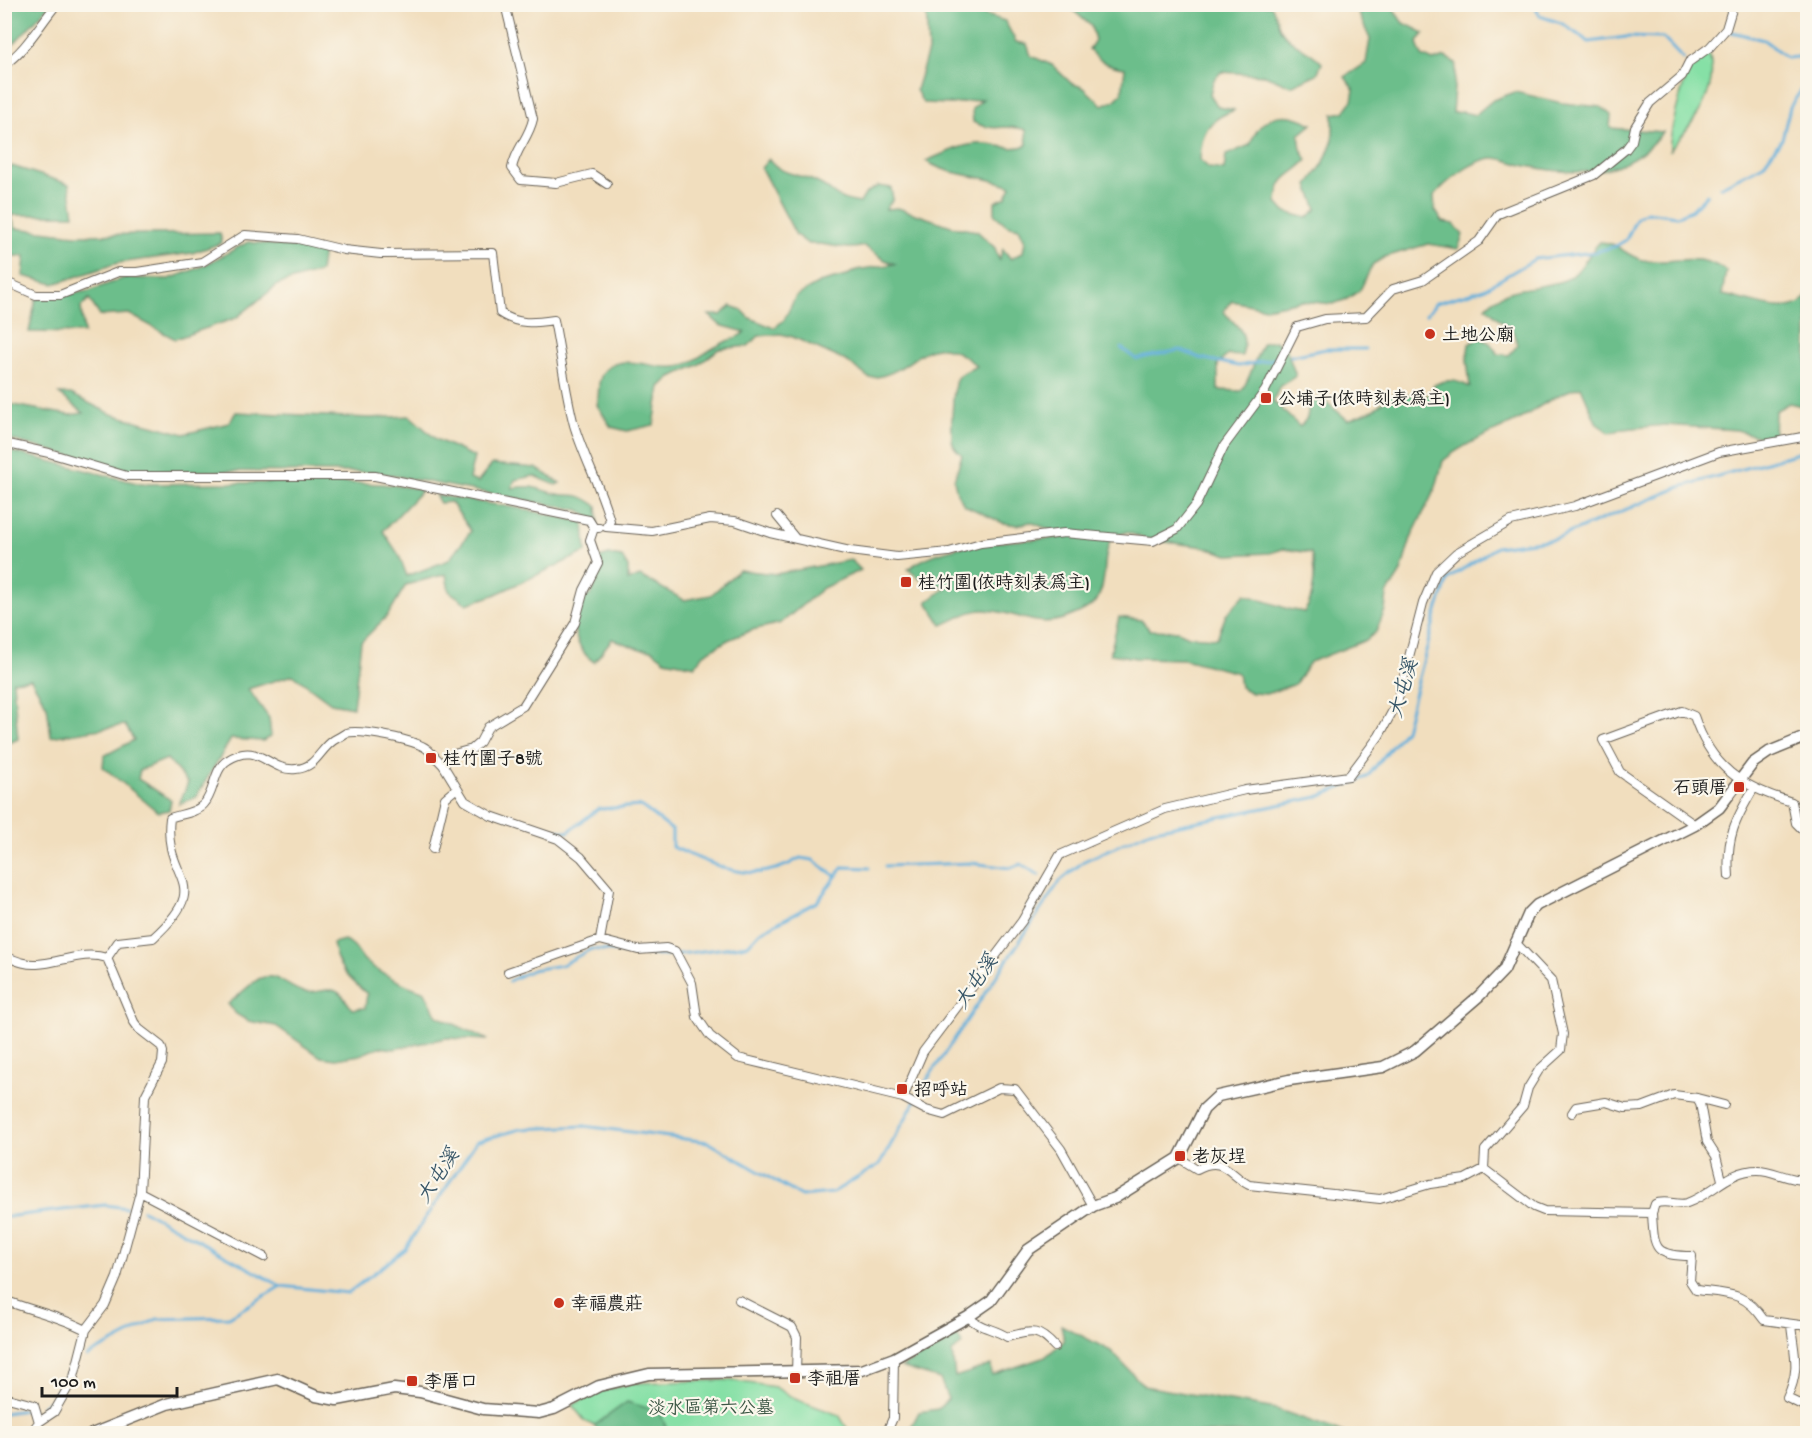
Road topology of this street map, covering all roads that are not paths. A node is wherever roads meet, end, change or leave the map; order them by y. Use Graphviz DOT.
graph roads {
  1 [pos="57,4"];
  2 [pos="505,4"];
  3 [pos="1736,4"];
  4 [pos="4,65"];
  5 [pos="607,183"];
  6 [pos="4,281"];
  7 [pos="1808,436"];
  8 [pos="4,443"];
  9 [pos="777,516"];
  10 [pos="606,527"];
  11 [pos="594,528"];
  12 [pos="795,539"];
  13 [pos="1808,736"];
  14 [pos="443,765"];
  15 [pos="1739,780"];
  16 [pos="457,788"];
  17 [pos="1754,788"];
  18 [pos="1695,825"];
  19 [pos="1808,834"];
  20 [pos="433,849"];
  21 [pos="1729,876"];
  22 [pos="600,939"];
  23 [pos="1515,942"];
  24 [pos="4,956"];
  25 [pos="107,958"];
  26 [pos="508,972"];
  27 [pos="1697,1098"];
  28 [pos="905,1099"];
  29 [pos="1724,1105"];
  30 [pos="1572,1113"];
  31 [pos="1179,1158"];
  32 [pos="1484,1169"];
  33 [pos="1722,1180"];
  34 [pos="1808,1180"];
  35 [pos="140,1192"];
  36 [pos="1094,1206"];
  37 [pos="1652,1213"];
  38 [pos="264,1257"];
  39 [pos="4,1300"];
  40 [pos="739,1300"];
  41 [pos="968,1317"];
  42 [pos="1791,1325"];
  43 [pos="1808,1326"];
  44 [pos="86,1330"];
  45 [pos="1055,1347"];
  46 [pos="894,1358"];
  47 [pos="796,1373"];
  48 [pos="34,1393"];
  49 [pos="4,1397"];
  50 [pos="34,1405"];
  51 [pos="1808,1408"];
  52 [pos="39,1422"];
  53 [pos="30,1434"];
  54 [pos="92,1434"];
  55 [pos="886,1434"];
  1 -- 4 [label="street"];
  2 -- 5 [label="street"];
  3 -- 12 [label="street"];
  6 -- 10 [label="street"];
  7 -- 28 [label="street"];
  8 -- 11 [label="street"];
  9 -- 12 [label="street"];
  10 -- 11 [label="street"];
  10 -- 12 [label="street"];
  11 -- 14 [label="street"];
  13 -- 15 [label="street"];
  14 -- 16 [label="street"];
  14 -- 25 [label="street"];
  15 -- 17 [label="street"];
  15 -- 18 [label="street"];
  15 -- 18 [label="street"];
  16 -- 20 [label="street"];
  16 -- 22 [label="street"];
  17 -- 19 [label="street"];
  17 -- 21 [label="street"];
  18 -- 23 [label="street"];
  22 -- 26 [label="street"];
  22 -- 28 [label="street"];
  23 -- 31 [label="street"];
  23 -- 32 [label="street"];
  24 -- 25 [label="street"];
  25 -- 35 [label="street"];
  27 -- 29 [label="street"];
  27 -- 30 [label="street"];
  27 -- 33 [label="street"];
  28 -- 36 [label="street"];
  31 -- 32 [label="street"];
  31 -- 36 [label="street"];
  32 -- 37 [label="street"];
  33 -- 34 [label="street"];
  33 -- 37 [label="street"];
  35 -- 38 [label="street"];
  35 -- 44 [label="street"];
  36 -- 41 [label="street"];
  37 -- 42 [label="street"];
  39 -- 44 [label="street"];
  40 -- 47 [label="street"];
  41 -- 45 [label="street"];
  41 -- 46 [label="street"];
  42 -- 43 [label="street"];
  42 -- 51 [label="street"];
  44 -- 52 [label="street"];
  46 -- 47 [label="street"];
  46 -- 55 [label="street"];
  47 -- 54 [label="street"];
  48 -- 50 [label="street"];
  49 -- 50 [label="street"];
  50 -- 52 [label="street"];
  52 -- 53 [label="street"];
}
